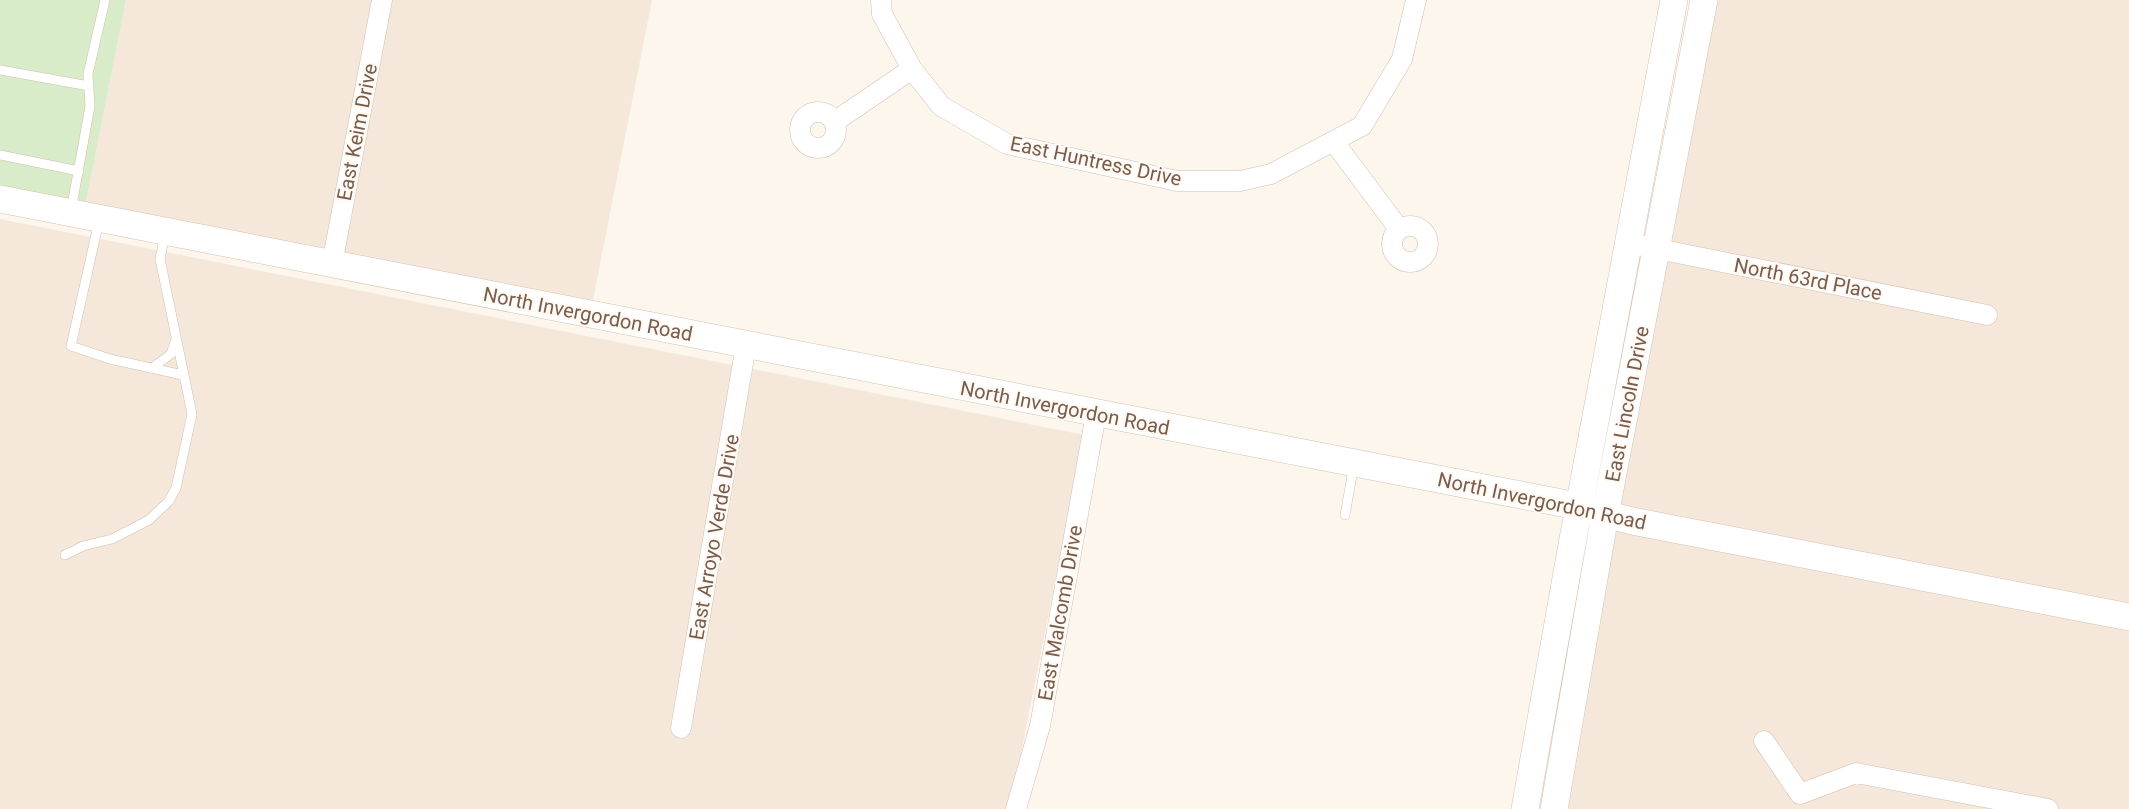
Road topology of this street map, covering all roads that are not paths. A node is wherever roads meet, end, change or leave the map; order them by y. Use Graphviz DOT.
graph roads {
  1 [pos="105,0"];
  2 [pos="382,0"];
  3 [pos="881,0"];
  4 [pos="1416,0"];
  5 [pos="1674,0"];
  6 [pos="1704,0"];
  7 [pos="912,69"];
  8 [pos="0,70"];
  9 [pos="89,86"];
  10 [pos="834,122"];
  11 [pos="1334,142"];
  12 [pos="0,155"];
  13 [pos="79,171"];
  14 [pos="0,199"];
  15 [pos="71,213"];
  16 [pos="100,219"];
  17 [pos="1399,229"];
  18 [pos="166,232"];
  19 [pos="1628,243"];
  20 [pos="1656,249"];
  21 [pos="332,264"];
  22 [pos="1987,315"];
  23 [pos="176,340"];
  24 [pos="746,345"];
  25 [pos="152,368"];
  26 [pos="183,375"];
  27 [pos="1096,414"];
  28 [pos="1355,463"];
  29 [pos="1578,507"];
  30 [pos="1605,514"];
  31 [pos="1345,515"];
  32 [pos="65,555"];
  33 [pos="2129,617"];
  34 [pos="681,728"];
  35 [pos="1764,741"];
  36 [pos="1796,802"];
  37 [pos="1526,805"];
  38 [pos="1554,807"];
  39 [pos="1016,809"];
  40 [pos="2048,809"];
  1 -- 9 [label="lane"];
  2 -- 21 [label="street, East Keim Drive"];
  3 -- 7 [label="street, East Huntress Drive"];
  4 -- 11 [label="street, East Huntress Drive"];
  5 -- 19 [label="street, East Lincoln Drive"];
  6 -- 20 [label="street, East Lincoln Drive"];
  7 -- 10 [label="street"];
  7 -- 11 [label="street, East Huntress Drive"];
  8 -- 9 [label="lane"];
  9 -- 13 [label="lane"];
  11 -- 17 [label="street"];
  12 -- 13 [label="lane"];
  13 -- 15 [label="lane"];
  14 -- 15 [label="street, North Invergordon Road"];
  15 -- 16 [label="street, North Invergordon Road"];
  16 -- 18 [label="street, North Invergordon Road"];
  16 -- 25 [label="lane"];
  18 -- 21 [label="street, North Invergordon Road"];
  18 -- 23 [label="lane"];
  19 -- 20 [label="street, North 63rd Place"];
  19 -- 29 [label="street, East Lincoln Drive"];
  20 -- 22 [label="street, North 63rd Place"];
  20 -- 30 [label="street, East Lincoln Drive"];
  21 -- 24 [label="street, North Invergordon Road"];
  23 -- 25 [label="lane"];
  23 -- 26 [label="lane"];
  24 -- 27 [label="street, North Invergordon Road"];
  24 -- 34 [label="street, East Arroyo Verde Drive"];
  25 -- 26 [label="lane"];
  26 -- 32 [label="lane"];
  27 -- 28 [label="street, North Invergordon Road"];
  27 -- 39 [label="street, East Malcomb Drive"];
  28 -- 29 [label="street, North Invergordon Road"];
  28 -- 31 [label="lane"];
  29 -- 30 [label="street, North Invergordon Road"];
  29 -- 37 [label="street, East Lincoln Drive"];
  30 -- 33 [label="street, North Invergordon Road"];
  30 -- 38 [label="street, East Lincoln Drive"];
  35 -- 36 [label="street"];
  36 -- 40 [label="street"];
  37 -- 38 [label="street"];
}
